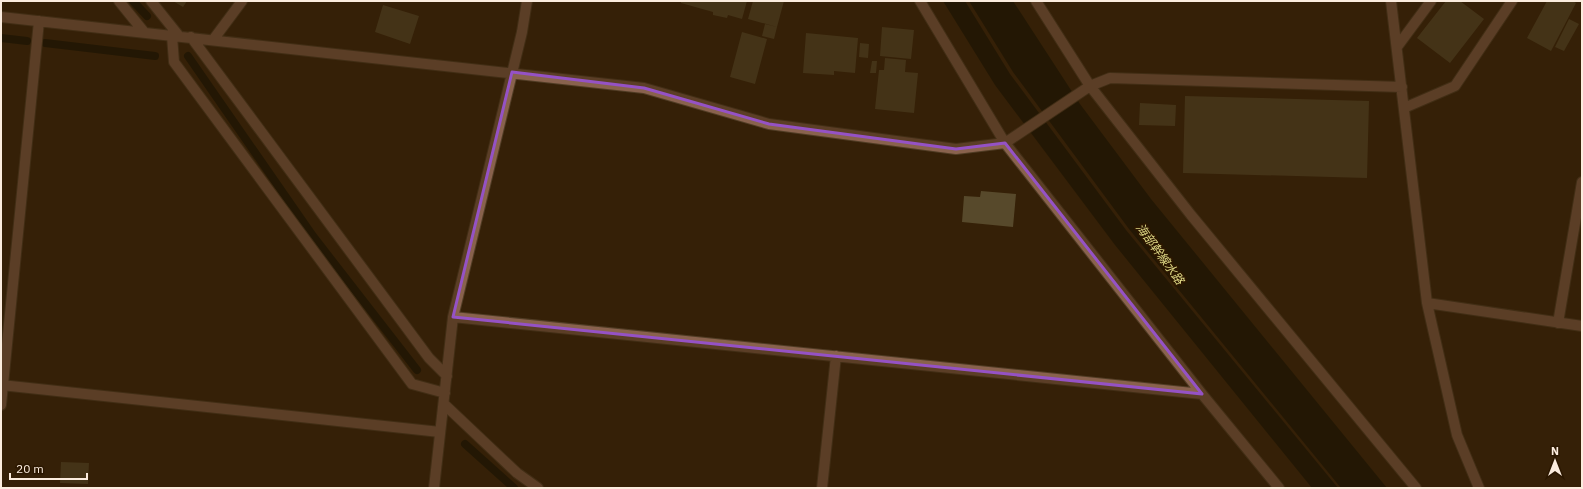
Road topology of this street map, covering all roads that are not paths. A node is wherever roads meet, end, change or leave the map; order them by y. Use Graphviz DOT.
graph roads {
  1 [pos="119,1"];
  2 [pos="151,1"];
  3 [pos="242,1"];
  4 [pos="527,1"];
  5 [pos="920,1"];
  6 [pos="1036,1"];
  7 [pos="1391,1"];
  8 [pos="1431,1"];
  9 [pos="1512,1"];
  10 [pos="1,17"];
  11 [pos="40,21"];
  12 [pos="144,32"];
  13 [pos="175,36"];
  14 [pos="191,37"];
  15 [pos="213,40"];
  16 [pos="1397,47"];
  17 [pos="512,72"];
  18 [pos="1090,86"];
  19 [pos="1402,87"];
  20 [pos="1404,108"];
  21 [pos="1005,143"];
  22 [pos="1582,182"];
  23 [pos="1427,303"];
  24 [pos="453,317"];
  25 [pos="1558,323"];
  26 [pos="1582,326"];
  27 [pos="836,356"];
  28 [pos="447,376"];
  29 [pos="2,385"];
  30 [pos="445,393"];
  31 [pos="1202,394"];
  32 [pos="444,404"];
  33 [pos="1,405"];
  34 [pos="440,432"];
  35 [pos="434,488"];
  36 [pos="538,488"];
  37 [pos="822,488"];
  38 [pos="1279,488"];
  39 [pos="1416,488"];
  40 [pos="1479,488"];
  1 -- 12 [label="street"];
  2 -- 13 [label="street"];
  3 -- 15 [label="street"];
  4 -- 17 [label="street"];
  5 -- 21 [label="street"];
  6 -- 18 [label="street"];
  7 -- 16 [label="street"];
  8 -- 16 [label="street"];
  9 -- 20 [label="street"];
  10 -- 11 [label="street"];
  11 -- 12 [label="street"];
  11 -- 29 [label="street"];
  12 -- 13 [label="street"];
  13 -- 14 [label="street"];
  13 -- 30 [label="street"];
  14 -- 15 [label="street"];
  14 -- 28 [label="street"];
  15 -- 17 [label="street"];
  16 -- 19 [label="street"];
  17 -- 21 [label="street"];
  17 -- 24 [label="street"];
  18 -- 19 [label="street"];
  18 -- 21 [label="street"];
  18 -- 39 [label="street"];
  19 -- 20 [label="street"];
  20 -- 23 [label="street"];
  21 -- 31 [label="street"];
  22 -- 25 [label="street"];
  23 -- 25 [label="street"];
  23 -- 40 [label="street"];
  24 -- 27 [label="street"];
  24 -- 28 [label="street"];
  25 -- 26 [label="street"];
  27 -- 31 [label="street"];
  27 -- 37 [label="street"];
  28 -- 30 [label="street"];
  29 -- 33 [label="street"];
  29 -- 34 [label="street"];
  30 -- 32 [label="street"];
  31 -- 38 [label="street"];
  32 -- 34 [label="street"];
  32 -- 36 [label="street"];
  34 -- 35 [label="street"];
}
